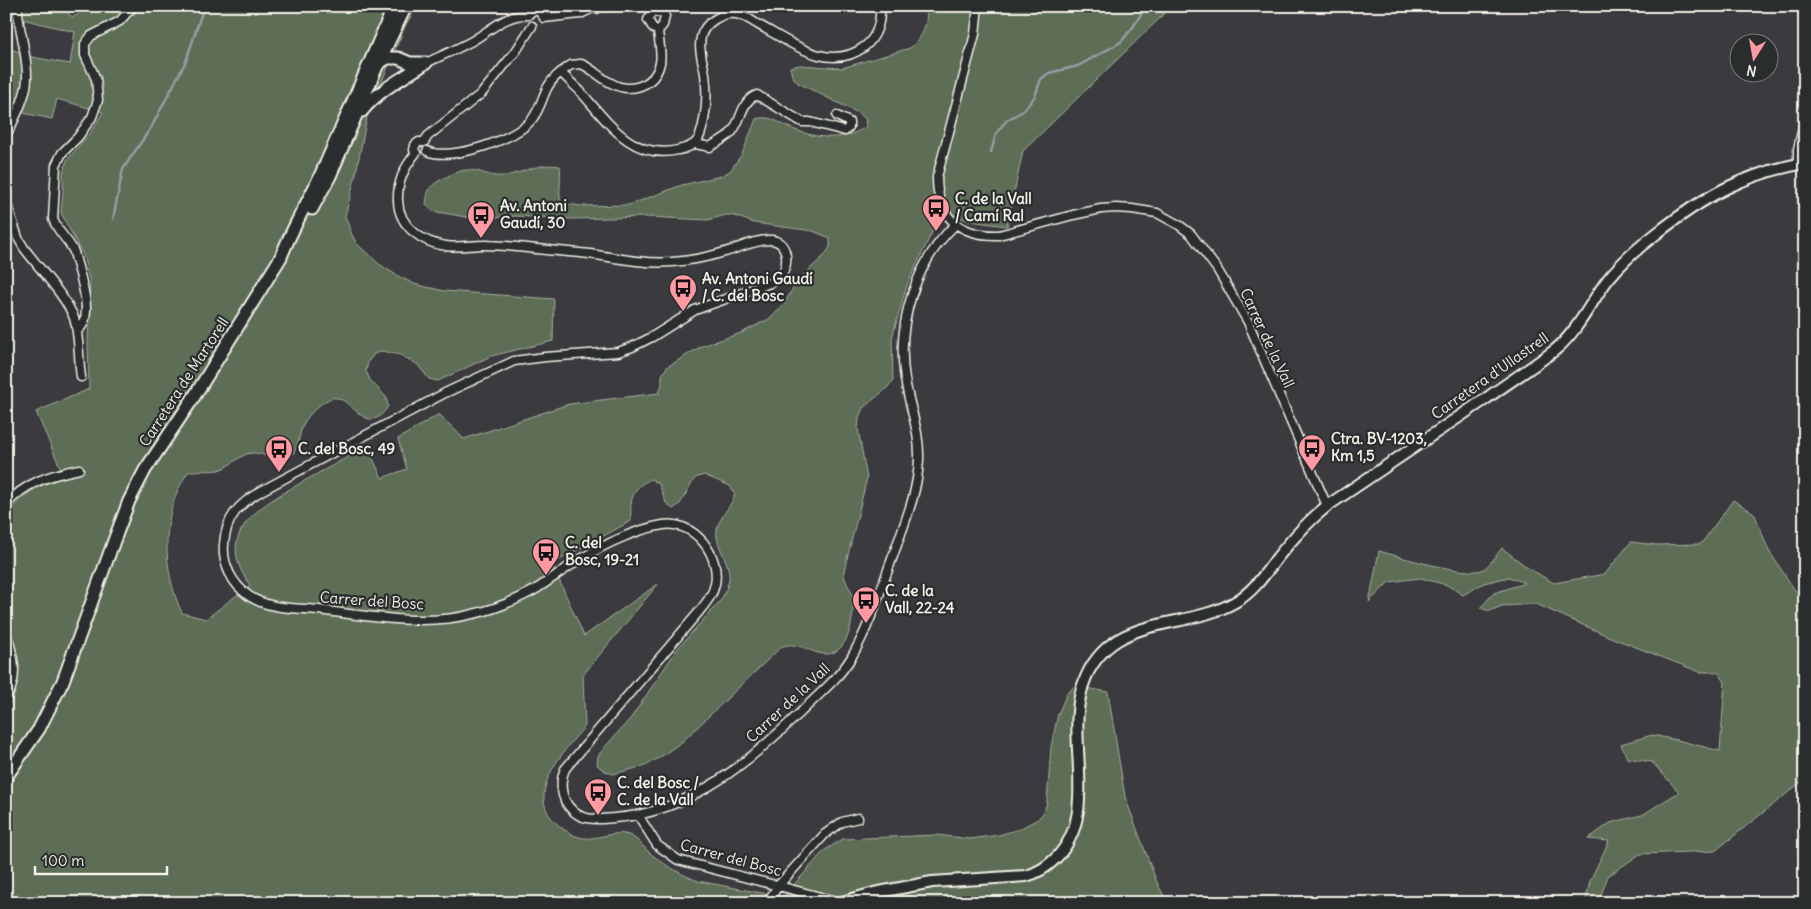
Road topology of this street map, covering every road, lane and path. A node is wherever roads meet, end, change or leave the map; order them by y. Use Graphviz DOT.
graph roads {
  1 [pos="18,6"];
  2 [pos="133,6"];
  3 [pos="602,6"];
  4 [pos="880,6"];
  5 [pos="978,6"];
  6 [pos="592,7"];
  7 [pos="401,9"];
  8 [pos="528,15"];
  9 [pos="544,18"];
  10 [pos="532,26"];
  11 [pos="658,31"];
  12 [pos="381,36"];
  13 [pos="400,60"];
  14 [pos="426,63"];
  15 [pos="378,64"];
  16 [pos="561,72"];
  17 [pos="399,80"];
  18 [pos="360,85"];
  19 [pos="837,116"];
  20 [pos="1805,119"];
  21 [pos="354,120"];
  22 [pos="9,124"];
  23 [pos="6,135"];
  24 [pos="424,142"];
  25 [pos="696,144"];
  26 [pos="427,151"];
  27 [pos="416,153"];
  28 [pos="1801,164"];
  29 [pos="6,201"];
  30 [pos="956,224"];
  31 [pos="281,256"];
  32 [pos="77,331"];
  33 [pos="81,377"];
  34 [pos="79,468"];
  35 [pos="6,505"];
  36 [pos="1327,506"];
  37 [pos="6,632"];
  38 [pos="6,700"];
  39 [pos="6,777"];
  40 [pos="638,815"];
  41 [pos="858,818"];
  42 [pos="778,886"];
  43 [pos="839,902"];
  44 [pos="767,903"];
  1 -- 22 [label="street"];
  2 -- 32 [label="street"];
  3 -- 6 [label="street"];
  4 -- 25 [label="street"];
  5 -- 30 [label="street"];
  6 -- 9 [label="street"];
  7 -- 12 [label="main road, Carretera de Martorell"];
  7 -- 13 [label="main road"];
  7 -- 15 [label="main road"];
  8 -- 9 [label="street"];
  8 -- 10 [label="street"];
  8 -- 14 [label="street"];
  9 -- 10 [label="street"];
  10 -- 24 [label="street"];
  11 -- 16 [label="street"];
  12 -- 15 [label="main road"];
  12 -- 18 [label="main road, Carretera de Martorell"];
  13 -- 14 [label="main road"];
  13 -- 15 [label="main road"];
  13 -- 17 [label="main road"];
  14 -- 17 [label="main road"];
  15 -- 17 [label="main road"];
  15 -- 18 [label="main road"];
  15 -- 21 [label="main road"];
  16 -- 25 [label="street"];
  16 -- 26 [label="street"];
  17 -- 21 [label="main road"];
  18 -- 31 [label="main road, Carretera de Martorell"];
  19 -- 25 [label="street"];
  20 -- 28 [label="street"];
  21 -- 31 [label="main road"];
  22 -- 23 [label="street"];
  24 -- 26 [label="street"];
  24 -- 27 [label="street"];
  26 -- 27 [label="street"];
  27 -- 40 [label="street, Carrer del Bosc"];
  28 -- 36 [label="street, Carretera d'Ullastrell"];
  29 -- 32 [label="street"];
  30 -- 36 [label="street, Carrer de la Vall"];
  30 -- 40 [label="street, Carrer de la Vall"];
  31 -- 39 [label="main road, Carretera de Martorell"];
  32 -- 33 [label="street"];
  34 -- 35 [label="street"];
  36 -- 43 [label="street, Carretera d'Ullastrell"];
  37 -- 38 [label="street"];
  40 -- 42 [label="street, Carrer del Bosc"];
  41 -- 42 [label="street"];
  42 -- 43 [label="street, Carrer del Bosc"];
  42 -- 44 [label="street"];
}
